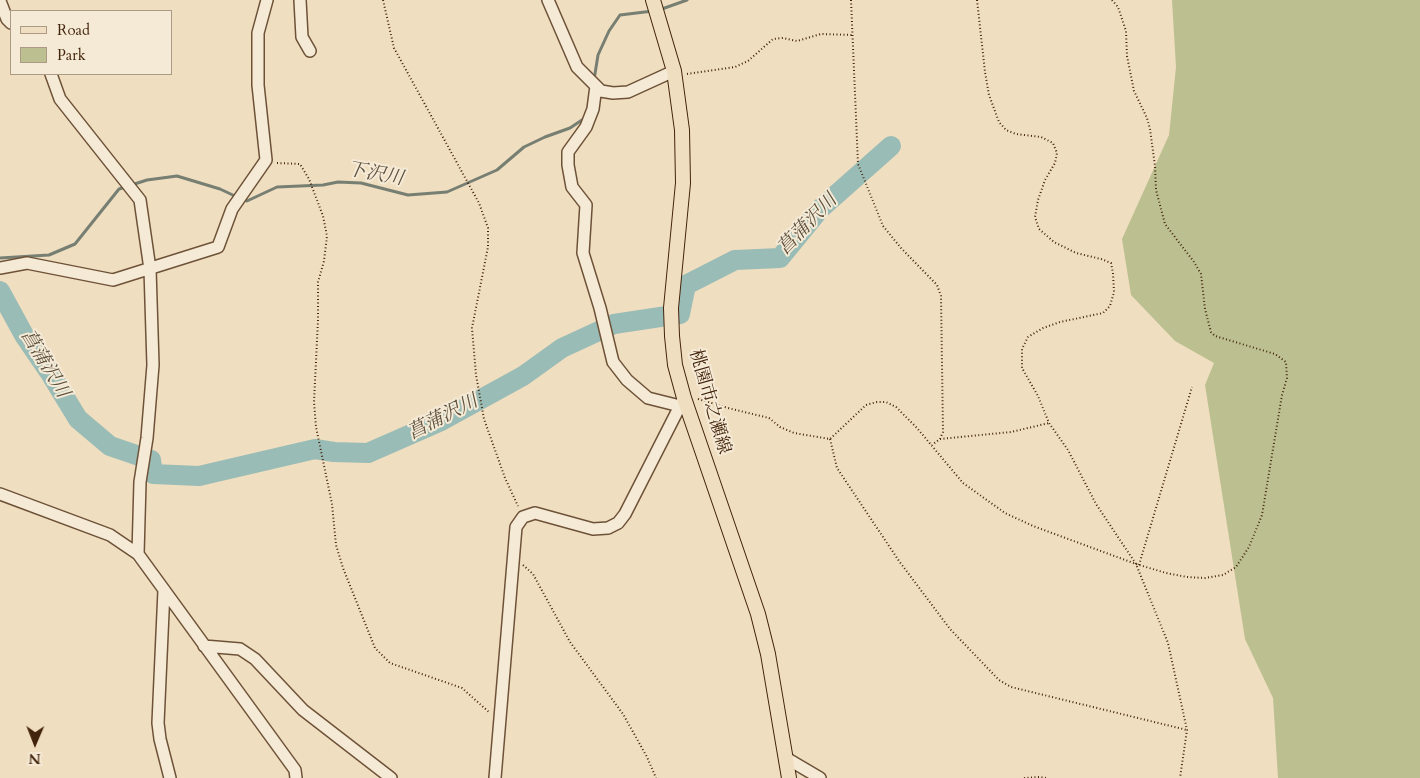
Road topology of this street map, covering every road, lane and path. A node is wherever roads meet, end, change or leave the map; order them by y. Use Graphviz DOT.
graph roads {
  1 [pos="267,0"];
  2 [pos="300,0"];
  3 [pos="383,0"];
  4 [pos="548,0"];
  5 [pos="653,0"];
  6 [pos="851,0"];
  7 [pos="977,0"];
  8 [pos="1112,0"];
  9 [pos="0,1"];
  10 [pos="6,22"];
  11 [pos="853,35"];
  12 [pos="310,51"];
  13 [pos="674,74"];
  14 [pos="51,75"];
  15 [pos="596,85"];
  16 [pos="266,160"];
  17 [pos="0,268"];
  18 [pos="150,268"];
  19 [pos="1192,387"];
  20 [pos="682,399"];
  21 [pos="1049,423"];
  22 [pos="830,439"];
  23 [pos="940,439"];
  24 [pos="932,445"];
  25 [pos="0,494"];
  26 [pos="523,518"];
  27 [pos="138,554"];
  28 [pos="513,560"];
  29 [pos="1138,564"];
  30 [pos="164,590"];
  31 [pos="204,646"];
  32 [pos="499,722"];
  33 [pos="1187,730"];
  34 [pos="786,758"];
  35 [pos="170,778"];
  36 [pos="296,778"];
  37 [pos="391,778"];
  38 [pos="495,778"];
  39 [pos="656,778"];
  40 [pos="789,778"];
  41 [pos="820,778"];
  42 [pos="1024,778"];
  43 [pos="1046,778"];
  44 [pos="1180,778"];
  1 -- 16 [label="street"];
  2 -- 12 [label="street"];
  3 -- 26 [label="path"];
  4 -- 15 [label="street"];
  5 -- 13 [label="main road, 桃園市之瀬線"];
  6 -- 11 [label="path"];
  7 -- 21 [label="path"];
  8 -- 29 [label="path"];
  9 -- 10 [label="street"];
  11 -- 13 [label="path"];
  11 -- 23 [label="path"];
  13 -- 15 [label="street"];
  13 -- 20 [label="main road, 桃園市之瀬線"];
  14 -- 18 [label="street"];
  15 -- 20 [label="street"];
  16 -- 18 [label="street"];
  16 -- 32 [label="path"];
  17 -- 18 [label="street"];
  18 -- 27 [label="street"];
  19 -- 29 [label="path"];
  20 -- 22 [label="path"];
  20 -- 26 [label="street"];
  20 -- 34 [label="main road, 桃園市之瀬線"];
  21 -- 23 [label="path"];
  21 -- 29 [label="path"];
  22 -- 24 [label="path"];
  22 -- 33 [label="path"];
  23 -- 24 [label="path"];
  24 -- 29 [label="path"];
  25 -- 27 [label="street"];
  26 -- 28 [label="street"];
  27 -- 30 [label="street"];
  28 -- 32 [label="street"];
  28 -- 39 [label="path"];
  29 -- 33 [label="path"];
  30 -- 31 [label="street"];
  30 -- 35 [label="street"];
  31 -- 36 [label="street"];
  31 -- 37 [label="street"];
  32 -- 38 [label="street"];
  33 -- 44 [label="path"];
  34 -- 40 [label="main road, 桃園市之瀬線"];
  34 -- 41 [label="street"];
  42 -- 43 [label="path"];
}
